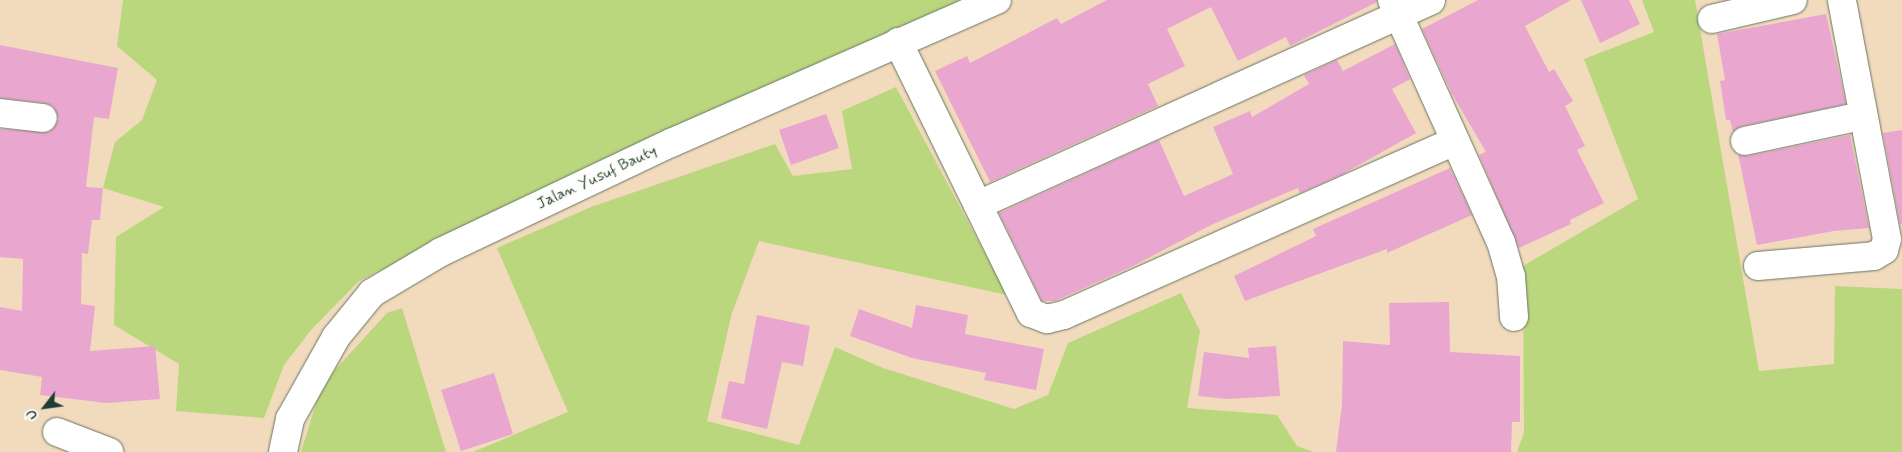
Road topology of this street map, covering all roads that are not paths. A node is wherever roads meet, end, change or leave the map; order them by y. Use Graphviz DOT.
graph roads {
  1 [pos="997,0"];
  2 [pos="1431,0"];
  3 [pos="1793,0"];
  4 [pos="1842,0"];
  5 [pos="1395,8"];
  6 [pos="1712,19"];
  7 [pos="898,42"];
  8 [pos="0,113"];
  9 [pos="1862,116"];
  10 [pos="43,118"];
  11 [pos="1455,141"];
  12 [pos="1745,141"];
  13 [pos="978,205"];
  14 [pos="1758,266"];
  15 [pos="1514,317"];
  16 [pos="58,432"];
  17 [pos="109,452"];
  18 [pos="283,452"];
  1 -- 7 [label="street, Jalan Yusuf Bauty"];
  2 -- 5 [label="street"];
  3 -- 6 [label="street"];
  4 -- 9 [label="street"];
  5 -- 11 [label="street"];
  5 -- 13 [label="street"];
  7 -- 13 [label="street"];
  7 -- 18 [label="street, Jalan Yusuf Bauty"];
  8 -- 10 [label="street"];
  9 -- 12 [label="street"];
  9 -- 14 [label="street"];
  11 -- 13 [label="street"];
  11 -- 15 [label="street"];
  16 -- 17 [label="street"];
}
